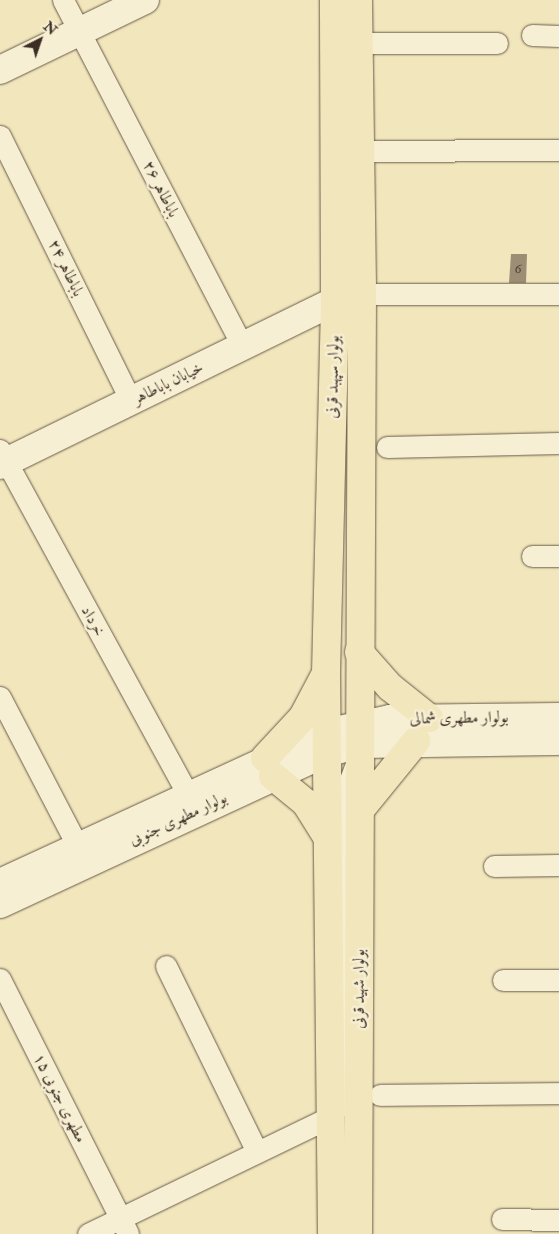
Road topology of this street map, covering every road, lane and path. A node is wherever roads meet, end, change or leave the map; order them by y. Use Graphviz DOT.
graph roads {
  1 [pos="63,0"];
  2 [pos="145,0"];
  3 [pos="334,0"];
  4 [pos="358,0"];
  5 [pos="79,32"];
  6 [pos="532,35"];
  7 [pos="559,36"];
  8 [pos="359,43"];
  9 [pos="498,43"];
  10 [pos="0,70"];
  11 [pos="0,136"];
  12 [pos="559,150"];
  13 [pos="360,151"];
  14 [pos="362,294"];
  15 [pos="559,294"];
  16 [pos="335,301"];
  17 [pos="242,346"];
  18 [pos="131,401"];
  19 [pos="559,444"];
  20 [pos="388,447"];
  21 [pos="2,459"];
  22 [pos="532,556"];
  23 [pos="559,556"];
  24 [pos="359,652"];
  25 [pos="326,674"];
  26 [pos="0,697"];
  27 [pos="559,717"];
  28 [pos="422,729"];
  29 [pos="359,734"];
  30 [pos="559,740"];
  31 [pos="326,743"];
  32 [pos="269,767"];
  33 [pos="187,793"];
  34 [pos="360,810"];
  35 [pos="326,835"];
  36 [pos="77,845"];
  37 [pos="494,866"];
  38 [pos="559,866"];
  39 [pos="0,883"];
  40 [pos="0,904"];
  41 [pos="166,966"];
  42 [pos="0,979"];
  43 [pos="502,980"];
  44 [pos="559,980"];
  45 [pos="559,1093"];
  46 [pos="380,1094"];
  47 [pos="337,1122"];
  48 [pos="257,1152"];
  49 [pos="346,1165"];
  50 [pos="502,1218"];
  51 [pos="559,1220"];
  52 [pos="124,1226"];
  53 [pos="88,1234"];
  54 [pos="332,1234"];
  55 [pos="346,1234"];
  56 [pos="358,1234"];
  1 -- 5 [label="street, باباطاهر ۲۶"];
  2 -- 5 [label="main road"];
  3 -- 16 [label="main road, بولوار سپهبد قرنی"];
  4 -- 8 [label="main road, بولوار سپهبد قرنی"];
  5 -- 10 [label="main road"];
  5 -- 17 [label="street, باباطاهر ۲۶"];
  6 -- 7 [label="street"];
  8 -- 9 [label="street"];
  8 -- 13 [label="main road, بولوار سپهبد قرنی"];
  11 -- 18 [label="street, باباطاهر ۲۴"];
  12 -- 13 [label="street"];
  13 -- 14 [label="main road, بولوار سپهبد قرنی"];
  14 -- 15 [label="street"];
  14 -- 24 [label="main road, بولوار سپهبد قرنی"];
  16 -- 17 [label="main road, خیابان باباطاهر"];
  16 -- 25 [label="main road, بولوار سپهبد قرنی"];
  17 -- 18 [label="main road, خیابان باباطاهر"];
  18 -- 21 [label="main road, خیابان باباطاهر"];
  19 -- 20 [label="street"];
  21 -- 33 [label="street, خرداد"];
  22 -- 23 [label="street"];
  24 -- 28 [label="main road"];
  24 -- 29 [label="main road, بولوار سپهبد قرنی"];
  25 -- 31 [label="main road, بولوار سپهبد قرنی"];
  25 -- 32 [label="main road"];
  26 -- 36 [label="street"];
  27 -- 28 [label="main road, بولوار مطهری شمالی"];
  28 -- 29 [label="main road, بولوار مطهری شمالی"];
  28 -- 30 [label="main road, بولوار مطهری شمالی"];
  28 -- 34 [label="main road"];
  29 -- 31 [label="main road, بولوار مطهری جنوبی"];
  29 -- 34 [label="main road, بولوار شهید قرنی"];
  29 -- 47 [label="lane"];
  31 -- 32 [label="main road, بولوار مطهری جنوبی"];
  31 -- 35 [label="main road, بولوار شهید قرنی"];
  32 -- 33 [label="main road, بولوار مطهری جنوبی"];
  32 -- 35 [label="main road"];
  32 -- 40 [label="main road, بولوار مطهری جنوبی"];
  33 -- 36 [label="main road, بولوار مطهری جنوبی"];
  34 -- 56 [label="main road, بولوار شهید قرنی"];
  35 -- 47 [label="main road, بولوار شهید قرنی"];
  36 -- 39 [label="main road, بولوار مطهری جنوبی"];
  37 -- 38 [label="street"];
  41 -- 48 [label="street"];
  42 -- 52 [label="street, مطهری جنوبی ۱۵"];
  43 -- 44 [label="street"];
  45 -- 46 [label="street"];
  47 -- 48 [label="street"];
  47 -- 54 [label="main road, بولوار شهید قرنی"];
  48 -- 52 [label="street"];
  49 -- 55 [label="lane"];
  50 -- 51 [label="street"];
  52 -- 53 [label="street"];
}
